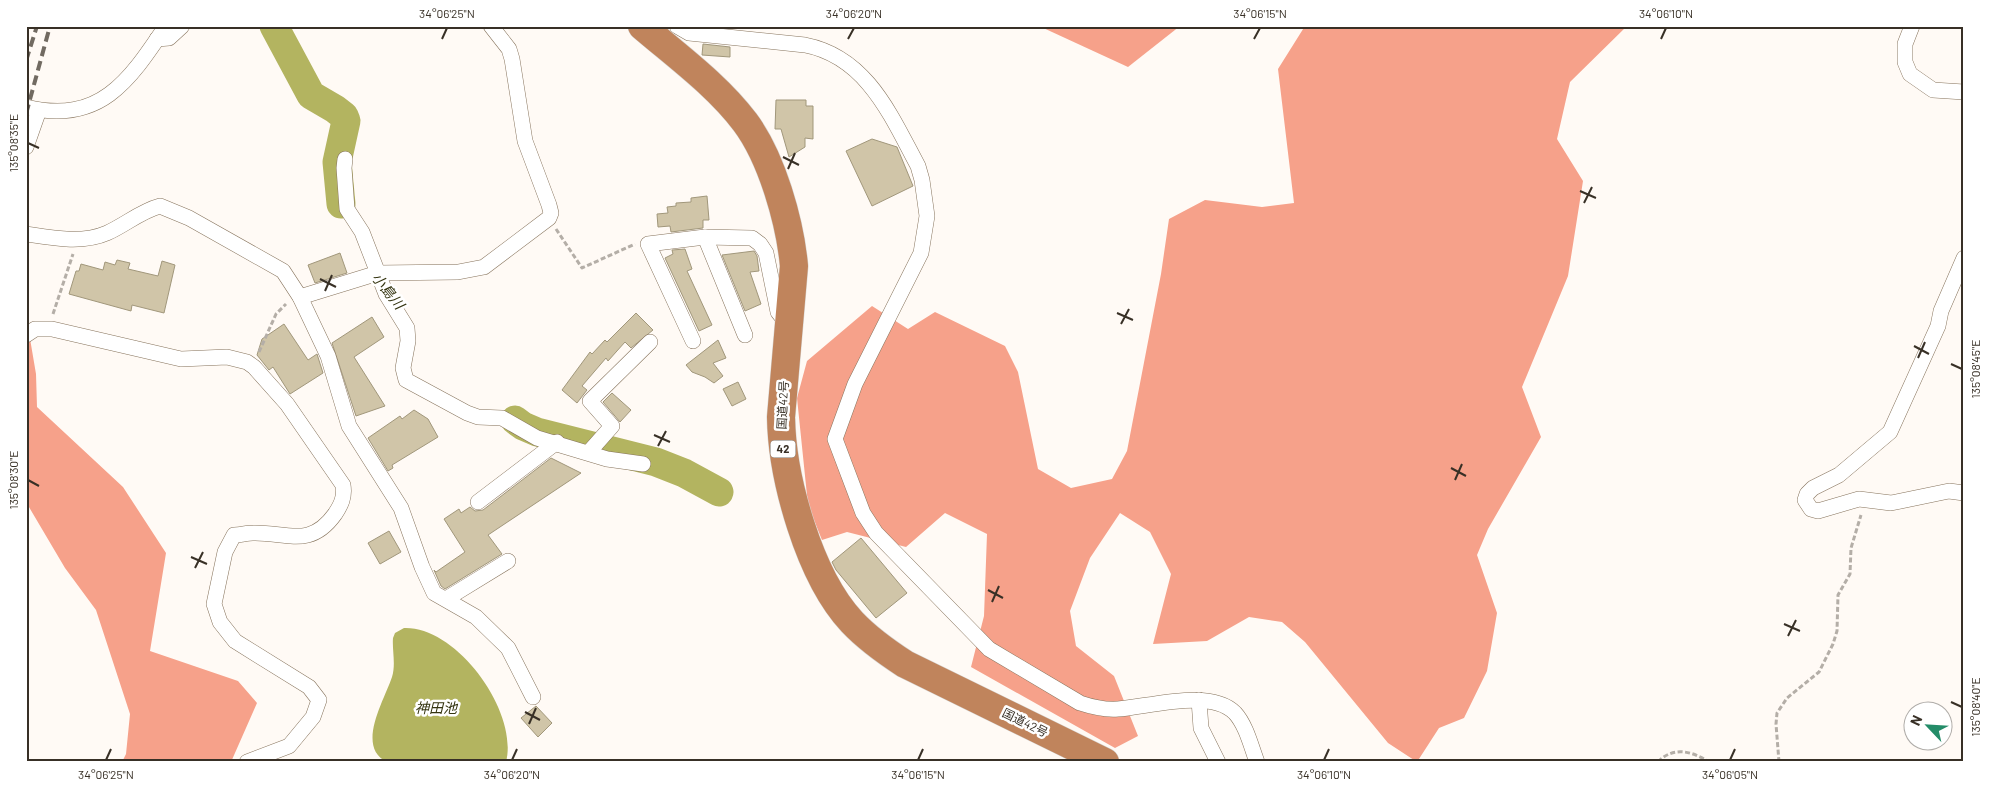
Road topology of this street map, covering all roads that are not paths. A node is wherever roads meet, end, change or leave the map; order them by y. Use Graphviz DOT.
graph roads {
  1 [pos="166,26"];
  2 [pos="182,26"];
  3 [pos="491,26"];
  4 [pos="642,26"];
  5 [pos="677,26"];
  6 [pos="1912,26"];
  7 [pos="157,39"];
  8 [pos="1964,92"];
  9 [pos="33,109"];
  10 [pos="26,147"];
  11 [pos="345,159"];
  12 [pos="26,234"];
  13 [pos="705,237"];
  14 [pos="1964,258"];
  15 [pos="378,274"];
  16 [pos="299,297"];
  17 [pos="790,326"];
  18 [pos="26,335"];
  19 [pos="745,335"];
  20 [pos="694,341"];
  21 [pos="650,342"];
  22 [pos="557,442"];
  23 [pos="588,452"];
  24 [pos="644,464"];
  25 [pos="1964,493"];
  26 [pos="478,502"];
  27 [pos="508,561"];
  28 [pos="446,599"];
  29 [pos="533,697"];
  30 [pos="1199,700"];
  31 [pos="247,762"];
  32 [pos="1105,762"];
  33 [pos="1218,762"];
  34 [pos="1257,762"];
  1 -- 7 [label="street"];
  2 -- 7 [label="street"];
  3 -- 15 [label="street"];
  4 -- 17 [label="highway, 国道42号 / 42"];
  5 -- 30 [label="street"];
  6 -- 8 [label="street"];
  7 -- 9 [label="street"];
  9 -- 10 [label="street"];
  11 -- 15 [label="street"];
  12 -- 16 [label="street"];
  13 -- 17 [label="street"];
  13 -- 19 [label="street"];
  13 -- 20 [label="street"];
  14 -- 25 [label="street"];
  15 -- 16 [label="street"];
  15 -- 22 [label="street"];
  16 -- 28 [label="street"];
  17 -- 32 [label="highway, 国道42号 / 42"];
  18 -- 31 [label="street"];
  21 -- 23 [label="street"];
  22 -- 23 [label="street"];
  22 -- 26 [label="street"];
  23 -- 24 [label="street"];
  27 -- 28 [label="street"];
  28 -- 29 [label="street"];
  30 -- 33 [label="street"];
  30 -- 34 [label="street"];
}
